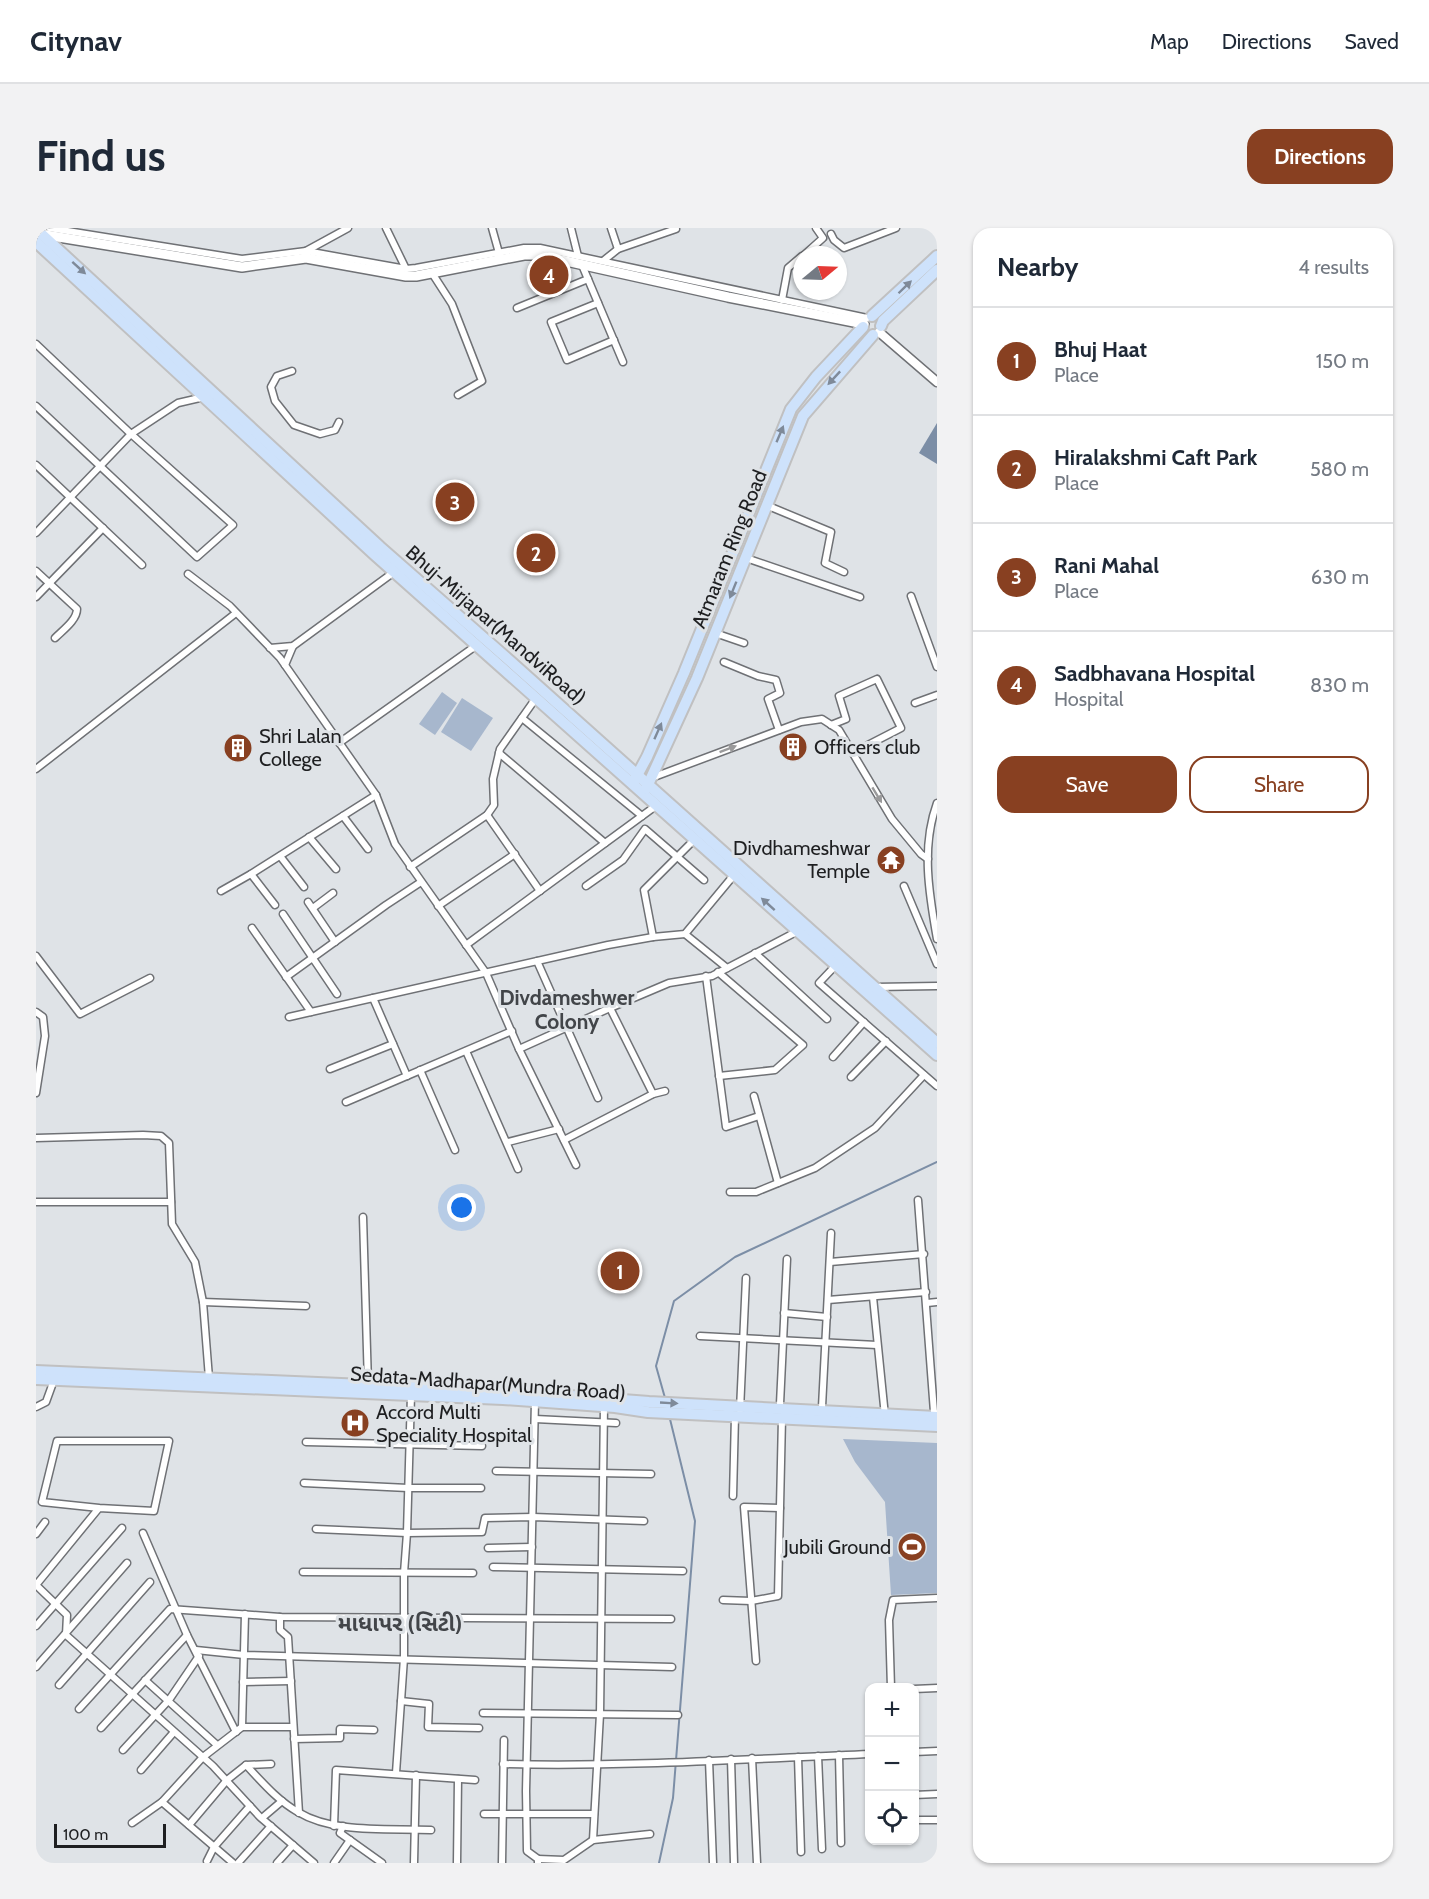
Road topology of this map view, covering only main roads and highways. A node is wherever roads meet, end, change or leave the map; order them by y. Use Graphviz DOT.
graph roads {
  1 [pos="40,233"];
  2 [pos="937,256"];
  3 [pos="937,270"];
  4 [pos="867,322"];
  5 [pos="878,331"];
  6 [pos="635,779"];
  7 [pos="649,785"];
  8 [pos="937,1043"];
  9 [pos="937,1055"];
  10 [pos="36,1371"];
  11 [pos="36,1379"];
  12 [pos="649,1407"];
  13 [pos="738,1413"];
  14 [pos="936,1415"];
  15 [pos="885,1418"];
  16 [pos="937,1426"];
  1 -- 4 [label="main road"];
  1 -- 6 [label="main road, Bhuj-Mirjapar(MandviRoad), one-way"];
  1 -- 6 [label="main road, Bhuj-Mirjapar(MandviRoad)"];
  4 -- 2 [label="main road, Atmaram Ring Road, one-way"];
  3 -- 5 [label="main road, Atmaram Ring Road"];
  4 -- 5 [label="main road"];
  4 -- 5 [label="main road"];
  6 -- 4 [label="main road, Atmaram Ring Road, one-way"];
  5 -- 7 [label="main road, Atmaram Ring Road, one-way"];
  6 -- 7 [label="main road, Bhuj-Mirjapar(MandviRoad)"];
  7 -- 8 [label="main road, Bhuj-Mirjapar(MandviRoad)"];
  9 -- 7 [label="main road, Bhuj-Mirjapar(MandviRoad), one-way"];
  10 -- 12 [label="main road, Sedata-Madhapar(Mundra Road)"];
  11 -- 12 [label="main road, Sedata-Madhapar(Mundra Road)"];
  12 -- 13 [label="main road, Sedata-Madhapar(Mundra Road)"];
  13 -- 15 [label="main road, Sedata-Madhapar(Mundra Road)"];
  13 -- 15 [label="main road, Sedata-Madhapar(Mundra Road)"];
  14 -- 15 [label="main road, Sedata-Madhapar(Mundra Road)"];
  15 -- 16 [label="main road, Sedata-Madhapar(Mundra Road)"];
}
